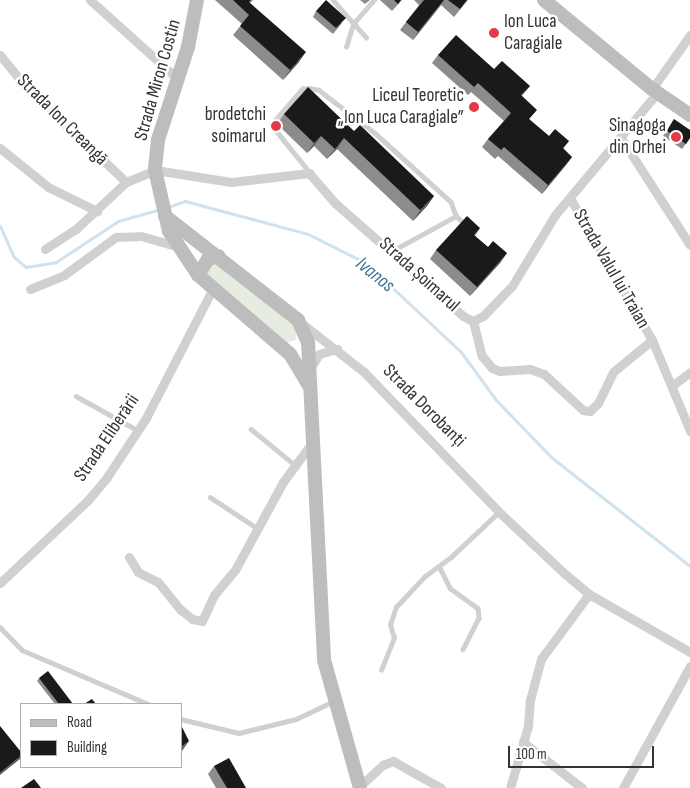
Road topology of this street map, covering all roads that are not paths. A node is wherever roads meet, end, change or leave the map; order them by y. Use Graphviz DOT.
graph roads {
  1 [pos="90,0"];
  2 [pos="197,0"];
  3 [pos="333,0"];
  4 [pos="374,0"];
  5 [pos="544,0"];
  6 [pos="353,24"];
  7 [pos="690,34"];
  8 [pos="366,38"];
  9 [pos="346,47"];
  10 [pos="0,55"];
  11 [pos="178,79"];
  12 [pos="654,91"];
  13 [pos="690,114"];
  14 [pos="621,138"];
  15 [pos="0,148"];
  16 [pos="155,170"];
  17 [pos="309,173"];
  18 [pos="126,182"];
  19 [pos="570,198"];
  20 [pos="96,211"];
  21 [pos="165,216"];
  22 [pos="456,216"];
  23 [pos="474,231"];
  24 [pos="690,245"];
  25 [pos="177,246"];
  26 [pos="45,249"];
  27 [pos="392,251"];
  28 [pos="219,256"];
  29 [pos="198,275"];
  30 [pos="30,289"];
  31 [pos="212,290"];
  32 [pos="298,320"];
  33 [pos="473,321"];
  34 [pos="305,334"];
  35 [pos="652,340"];
  36 [pos="337,349"];
  37 [pos="286,351"];
  38 [pos="310,369"];
  39 [pos="690,372"];
  40 [pos="673,385"];
  41 [pos="310,389"];
  42 [pos="76,396"];
  43 [pos="250,430"];
  44 [pos="139,431"];
  45 [pos="690,431"];
  46 [pos="314,440"];
  47 [pos="295,465"];
  48 [pos="210,497"];
  49 [pos="499,512"];
  50 [pos="258,529"];
  51 [pos="129,557"];
  52 [pos="439,566"];
  53 [pos="0,583"];
  54 [pos="589,594"];
  55 [pos="0,627"];
  56 [pos="463,649"];
  57 [pos="690,652"];
  58 [pos="690,666"];
  59 [pos="381,670"];
  60 [pos="334,701"];
  61 [pos="146,703"];
  62 [pos="182,719"];
  63 [pos="523,742"];
  64 [pos="360,787"];
  65 [pos="441,788"];
  66 [pos="510,788"];
  67 [pos="582,788"];
  68 [pos="623,788"];
  1 -- 11 [label="street"];
  2 -- 11 [label="street, Strada Miron Costin"];
  3 -- 6 [label="lane"];
  4 -- 6 [label="lane"];
  5 -- 12 [label="street"];
  6 -- 8 [label="lane"];
  6 -- 9 [label="lane"];
  7 -- 12 [label="street, Strada Șoimarul"];
  10 -- 18 [label="street, Strada Ion Creangă"];
  11 -- 16 [label="street, Strada Miron Costin"];
  12 -- 13 [label="street"];
  12 -- 14 [label="street, Strada Șoimarul"];
  14 -- 19 [label="street, Strada Șoimarul"];
  14 -- 24 [label="street"];
  15 -- 20 [label="street"];
  16 -- 17 [label="street"];
  16 -- 18 [label="street"];
  16 -- 21 [label="street"];
  17 -- 22 [label="lane"];
  17 -- 27 [label="street, Strada Șoimarul"];
  18 -- 20 [label="street"];
  19 -- 33 [label="street, Strada Șoimarul"];
  19 -- 35 [label="street, Strada Valul lui Traian"];
  20 -- 26 [label="street"];
  21 -- 25 [label="street"];
  21 -- 28 [label="street, Strada Dorobanți"];
  22 -- 23 [label="lane"];
  22 -- 27 [label="lane"];
  25 -- 29 [label="street"];
  25 -- 30 [label="street"];
  27 -- 33 [label="street, Strada Șoimarul"];
  28 -- 29 [label="street"];
  28 -- 32 [label="street, Strada Dorobanți"];
  29 -- 31 [label="street"];
  31 -- 37 [label="street"];
  31 -- 44 [label="street, Strada Eliberării"];
  32 -- 34 [label="street"];
  32 -- 36 [label="street, Strada Dorobanți"];
  33 -- 35 [label="street, Strada Valul lui Traian"];
  34 -- 37 [label="street"];
  34 -- 38 [label="street"];
  35 -- 40 [label="street, Strada Valul lui Traian"];
  36 -- 38 [label="street"];
  36 -- 49 [label="street, Strada Dorobanți"];
  37 -- 41 [label="street"];
  38 -- 41 [label="street"];
  39 -- 40 [label="street"];
  40 -- 45 [label="street, Strada Valul lui Traian"];
  41 -- 46 [label="street"];
  42 -- 44 [label="lane"];
  43 -- 47 [label="lane"];
  44 -- 53 [label="street, Strada Eliberării"];
  46 -- 47 [label="street"];
  46 -- 60 [label="street"];
  47 -- 50 [label="street"];
  48 -- 50 [label="lane"];
  49 -- 52 [label="lane"];
  49 -- 54 [label="street, Strada Dorobanți"];
  50 -- 51 [label="street"];
  52 -- 56 [label="lane"];
  52 -- 59 [label="lane"];
  54 -- 57 [label="street, Strada Dorobanți"];
  54 -- 63 [label="street"];
  55 -- 61 [label="lane"];
  58 -- 68 [label="street"];
  60 -- 62 [label="lane"];
  60 -- 64 [label="street"];
  63 -- 66 [label="street"];
  63 -- 67 [label="street"];
  64 -- 65 [label="street"];
}
